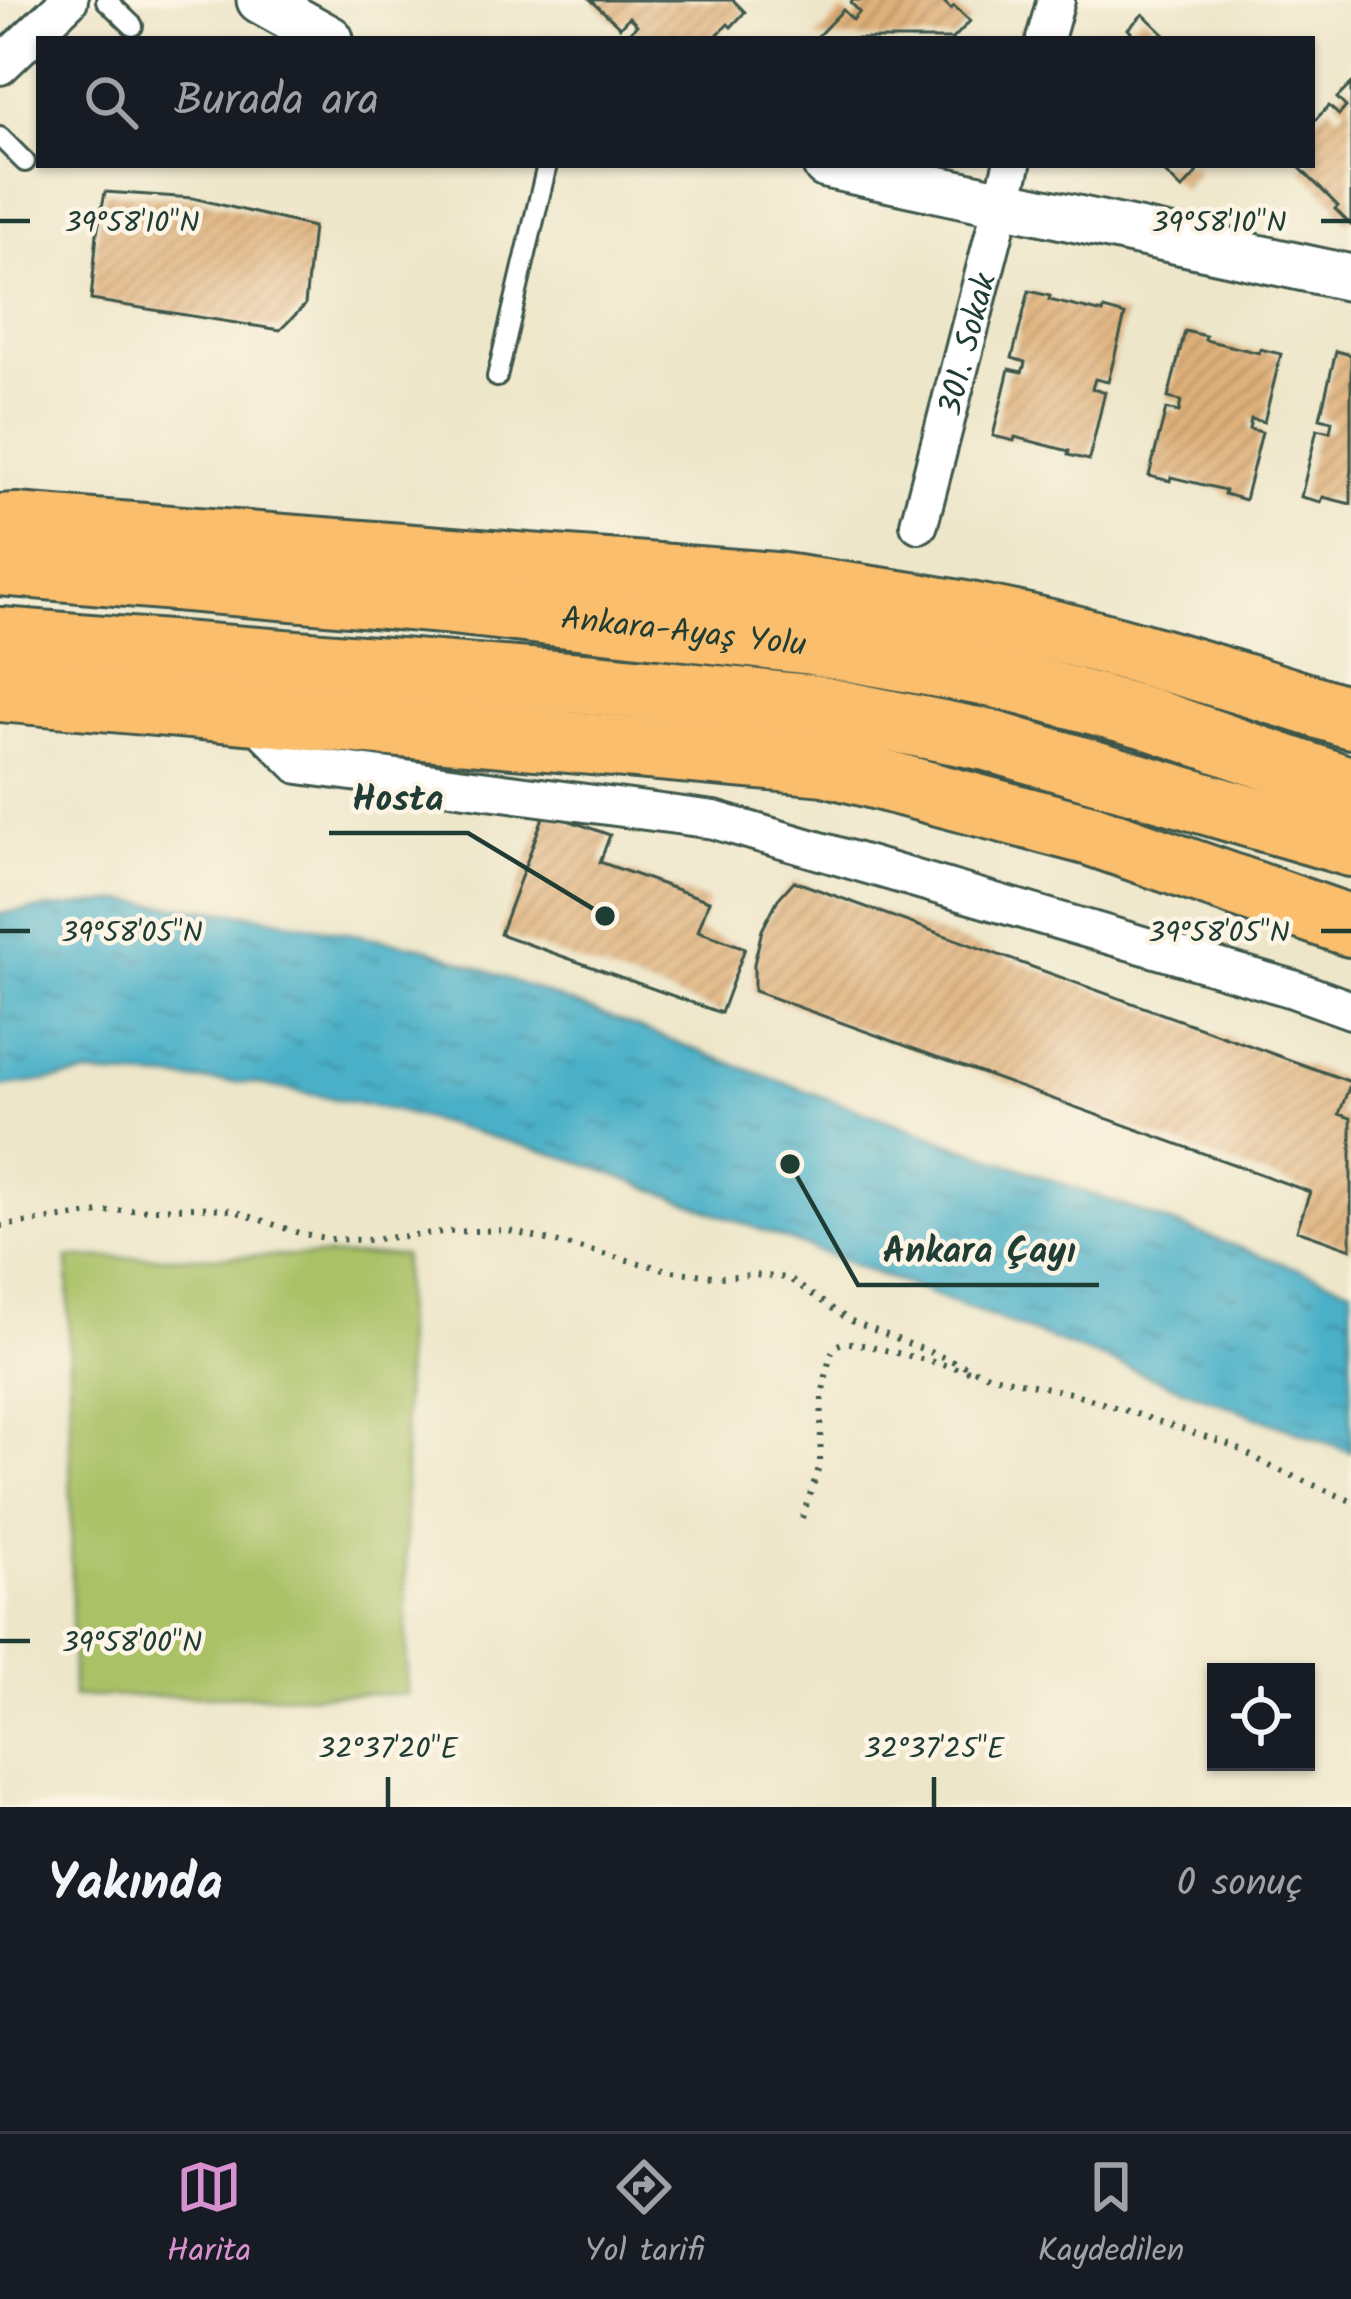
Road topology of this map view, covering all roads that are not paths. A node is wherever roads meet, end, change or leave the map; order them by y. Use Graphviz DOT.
graph roads {
  1 [pos="69,0"];
  2 [pos="106,0"];
  3 [pos="260,0"];
  4 [pos="1056,0"];
  5 [pos="133,26"];
  6 [pos="325,36"];
  7 [pos="1046,36"];
  8 [pos="0,66"];
  9 [pos="0,137"];
  10 [pos="25,162"];
  11 [pos="546,168"];
  12 [pos="855,168"];
  13 [pos="1007,184"];
  14 [pos="1351,278"];
  15 [pos="497,377"];
  16 [pos="919,524"];
  17 [pos="0,525"];
  18 [pos="0,565"];
  19 [pos="0,638"];
  20 [pos="0,691"];
  21 [pos="248,714"];
  22 [pos="1351,718"];
  23 [pos="1351,788"];
  24 [pos="1351,846"];
  25 [pos="1339,917"];
  26 [pos="1351,1010"];
  1 -- 8 [label="street"];
  2 -- 5 [label="lane"];
  3 -- 6 [label="street"];
  4 -- 7 [label="street"];
  9 -- 10 [label="lane"];
  11 -- 15 [label="lane"];
  12 -- 13 [label="street"];
  13 -- 14 [label="street"];
  13 -- 16 [label="street, 301. Sokak"];
  17 -- 22 [label="highway"];
  18 -- 23 [label="highway, Ankara-Ayaş Yolu"];
  19 -- 24 [label="highway, Ankara-Ayaş Yolu"];
  20 -- 21 [label="highway"];
  21 -- 25 [label="highway"];
  21 -- 26 [label="street"];
}
